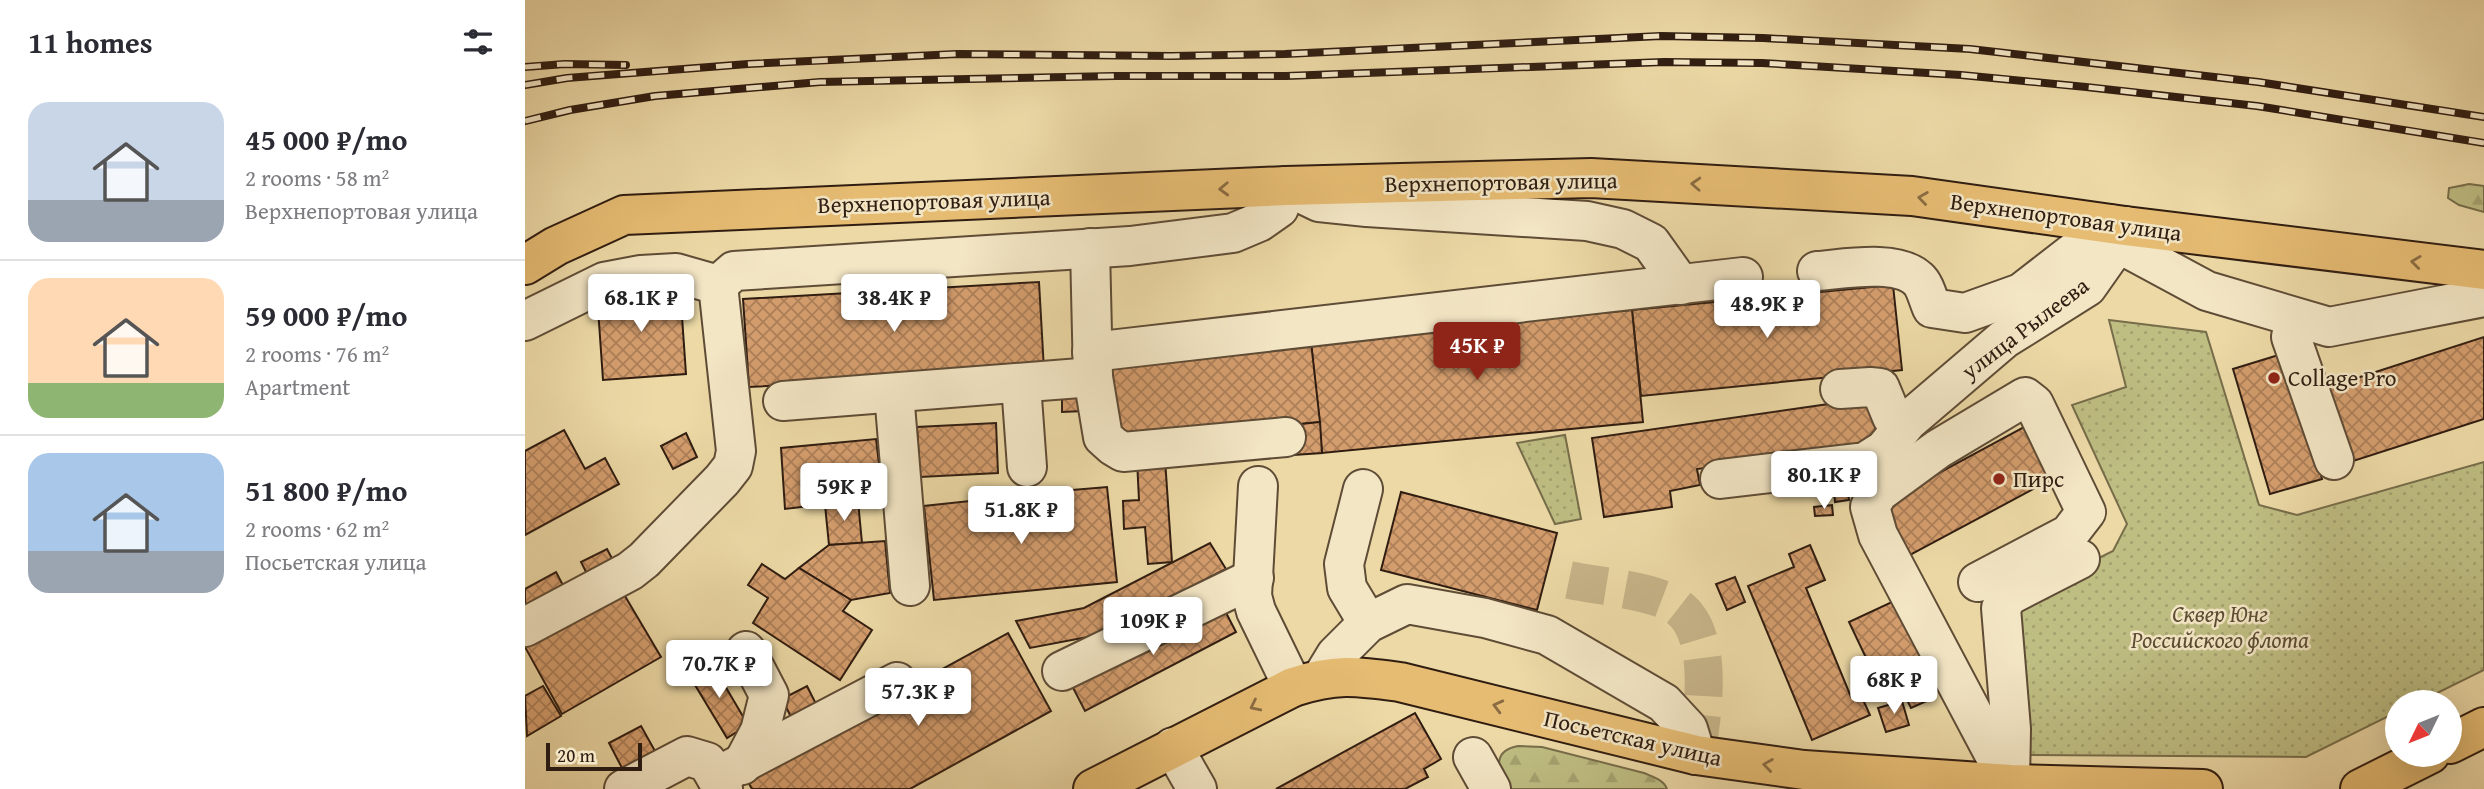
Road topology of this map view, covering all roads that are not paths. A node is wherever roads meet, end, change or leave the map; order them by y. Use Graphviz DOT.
graph roads {
  1 [pos="1286,187"];
  2 [pos="2118,231"];
  3 [pos="1090,248"];
  4 [pos="525,265"];
  5 [pos="2484,270"];
  6 [pos="1817,271"];
  7 [pos="1743,277"];
  8 [pos="718,285"];
  9 [pos="1681,285"];
  10 [pos="2484,297"];
  11 [pos="2295,318"];
  12 [pos="525,321"];
  13 [pos="1092,364"];
  14 [pos="1021,384"];
  15 [pos="1840,390"];
  16 [pos="894,393"];
  17 [pos="783,401"];
  18 [pos="1902,428"];
  19 [pos="1286,437"];
  20 [pos="2334,460"];
  21 [pos="1027,467"];
  22 [pos="1720,479"];
  23 [pos="1258,486"];
  24 [pos="1363,489"];
  25 [pos="2080,559"];
  26 [pos="1254,578"];
  27 [pos="1978,582"];
  28 [pos="910,586"];
  29 [pos="1368,623"];
  30 [pos="525,627"];
  31 [pos="745,651"];
  32 [pos="1062,671"];
  33 [pos="897,682"];
  34 [pos="1308,682"];
  35 [pos="2484,727"];
  36 [pos="2462,738"];
  37 [pos="1173,747"];
  38 [pos="1696,755"];
  39 [pos="2404,767"];
  40 [pos="727,777"];
  41 [pos="1903,783"];
  42 [pos="2010,784"];
  43 [pos="624,789"];
  44 [pos="1093,789"];
  45 [pos="1197,789"];
  46 [pos="2203,789"];
  47 [pos="2360,789"];
  2 -- 1 [label="main road, Верхнепортовая улица, one-way"];
  1 -- 3 [label="lane"];
  1 -- 4 [label="main road, Верхнепортовая улица, one-way"];
  1 -- 9 [label="lane"];
  5 -- 2 [label="main road, Верхнепортовая улица, one-way"];
  2 -- 6 [label="lane"];
  2 -- 11 [label="lane"];
  2 -- 18 [label="lane, улица Рылеева"];
  3 -- 8 [label="lane"];
  3 -- 13 [label="lane"];
  7 -- 9 [label="lane"];
  8 -- 12 [label="lane"];
  8 -- 30 [label="lane"];
  9 -- 13 [label="lane"];
  10 -- 11 [label="lane"];
  11 -- 20 [label="lane"];
  13 -- 14 [label="lane"];
  13 -- 19 [label="lane"];
  14 -- 16 [label="lane"];
  14 -- 21 [label="lane"];
  15 -- 18 [label="lane"];
  16 -- 17 [label="lane"];
  16 -- 28 [label="lane"];
  18 -- 22 [label="lane, улица Рылеева"];
  23 -- 26 [label="lane"];
  24 -- 29 [label="lane"];
  25 -- 42 [label="lane"];
  26 -- 32 [label="lane"];
  26 -- 34 [label="lane"];
  27 -- 42 [label="lane"];
  29 -- 34 [label="lane"];
  29 -- 38 [label="lane"];
  31 -- 40 [label="lane"];
  33 -- 40 [label="lane"];
  34 -- 37 [label="main road, Посьетская улица, one-way"];
  38 -- 34 [label="main road, Посьетская улица, one-way"];
  35 -- 36 [label="main road"];
  37 -- 44 [label="main road, Посьетская улица"];
  37 -- 45 [label="lane"];
  41 -- 38 [label="main road, Посьетская улица, one-way"];
  39 -- 47 [label="main road"];
  40 -- 43 [label="lane"];
  41 -- 42 [label="main road, Посьетская улица"];
  42 -- 46 [label="main road, Посьетская улица"];
}
